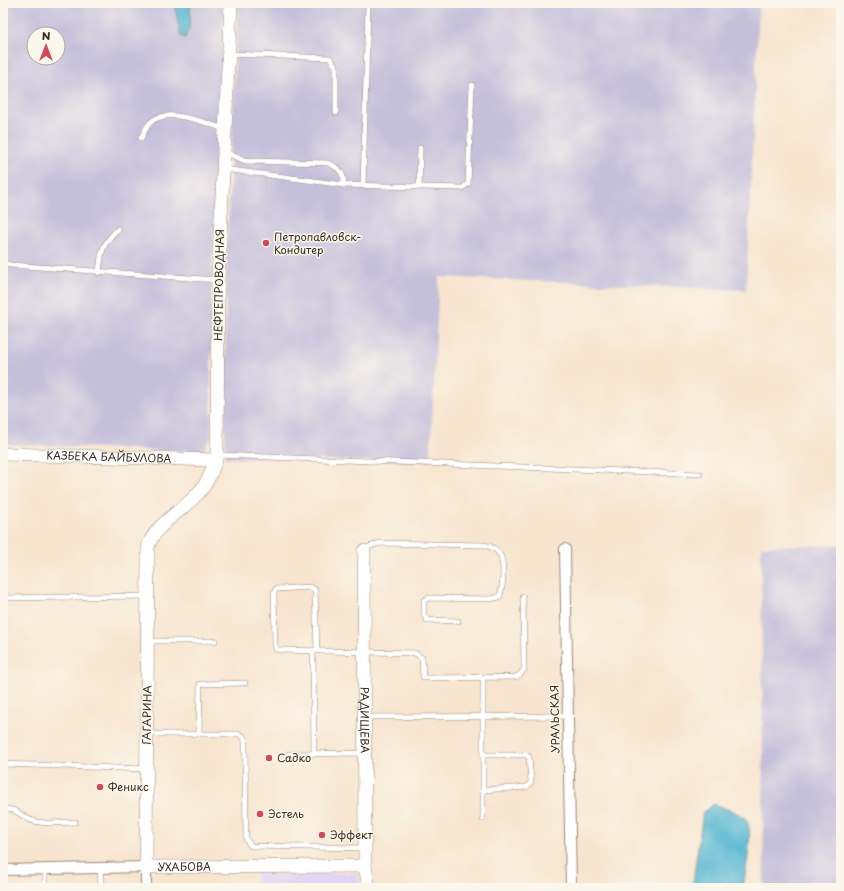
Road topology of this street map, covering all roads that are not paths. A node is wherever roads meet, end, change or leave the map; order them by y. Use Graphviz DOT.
graph roads {
  1 [pos="231,3"];
  2 [pos="368,3"];
  3 [pos="228,54"];
  4 [pos="472,85"];
  5 [pos="336,113"];
  6 [pos="225,129"];
  7 [pos="141,138"];
  8 [pos="420,148"];
  9 [pos="224,152"];
  10 [pos="223,169"];
  11 [pos="344,185"];
  12 [pos="363,185"];
  13 [pos="419,187"];
  14 [pos="118,229"];
  15 [pos="3,262"];
  16 [pos="99,273"];
  17 [pos="218,280"];
  18 [pos="3,454"];
  19 [pos="216,458"];
  20 [pos="700,474"];
  21 [pos="150,542"];
  22 [pos="565,549"];
  23 [pos="364,551"];
  24 [pos="147,596"];
  25 [pos="3,598"];
  26 [pos="523,598"];
  27 [pos="458,621"];
  28 [pos="147,641"];
  29 [pos="215,641"];
  30 [pos="315,651"];
  31 [pos="364,652"];
  32 [pos="483,678"];
  33 [pos="245,683"];
  34 [pos="484,716"];
  35 [pos="365,717"];
  36 [pos="567,717"];
  37 [pos="147,734"];
  38 [pos="199,734"];
  39 [pos="314,753"];
  40 [pos="364,753"];
  41 [pos="289,754"];
  42 [pos="483,755"];
  43 [pos="3,764"];
  44 [pos="146,769"];
  45 [pos="483,790"];
  46 [pos="3,809"];
  47 [pos="483,819"];
  48 [pos="74,822"];
  49 [pos="364,848"];
  50 [pos="364,866"];
  51 [pos="146,867"];
  52 [pos="100,869"];
  53 [pos="3,870"];
  54 [pos="45,870"];
  55 [pos="45,888"];
  56 [pos="101,888"];
  57 [pos="146,888"];
  58 [pos="369,888"];
  59 [pos="571,888"];
  1 -- 3 [label="street, НЕФТЕПРОВОДНАЯ"];
  2 -- 12 [label="lane"];
  3 -- 5 [label="lane"];
  3 -- 6 [label="street, НЕФТЕПРОВОДНАЯ"];
  4 -- 13 [label="lane"];
  6 -- 7 [label="lane"];
  6 -- 9 [label="street, НЕФТЕПРОВОДНАЯ"];
  8 -- 13 [label="lane"];
  9 -- 10 [label="street, НЕФТЕПРОВОДНАЯ"];
  9 -- 11 [label="lane"];
  10 -- 11 [label="lane"];
  10 -- 17 [label="street, НЕФТЕПРОВОДНАЯ"];
  11 -- 12 [label="lane"];
  12 -- 13 [label="lane"];
  14 -- 16 [label="lane"];
  15 -- 16 [label="lane"];
  16 -- 17 [label="lane"];
  17 -- 19 [label="street, НЕФТЕПРОВОДНАЯ"];
  18 -- 19 [label="street, КАЗБЕКА БАЙБУЛОВА"];
  19 -- 20 [label="lane"];
  19 -- 21 [label="street, НЕФТЕПРОВОДНАЯ"];
  21 -- 24 [label="street, ГАГАРИНА"];
  22 -- 36 [label="street, УРАЛЬСКАЯ"];
  23 -- 27 [label="lane"];
  23 -- 31 [label="street, РАДИЩЕВА"];
  24 -- 25 [label="lane"];
  24 -- 28 [label="street, ГАГАРИНА"];
  26 -- 32 [label="lane"];
  28 -- 29 [label="lane"];
  28 -- 37 [label="street, ГАГАРИНА"];
  30 -- 30 [label="lane"];
  30 -- 31 [label="lane"];
  30 -- 39 [label="lane"];
  31 -- 32 [label="lane"];
  31 -- 35 [label="street, РАДИЩЕВА"];
  32 -- 34 [label="lane"];
  33 -- 38 [label="lane"];
  34 -- 35 [label="lane"];
  34 -- 36 [label="lane"];
  34 -- 42 [label="lane"];
  35 -- 40 [label="street, РАДИЩЕВА"];
  36 -- 59 [label="street, УРАЛЬСКАЯ"];
  37 -- 38 [label="lane"];
  37 -- 44 [label="street, ГАГАРИНА"];
  38 -- 49 [label="lane"];
  39 -- 40 [label="lane"];
  39 -- 41 [label="lane"];
  40 -- 49 [label="street, РАДИЩЕВА"];
  42 -- 45 [label="lane"];
  42 -- 45 [label="lane"];
  43 -- 44 [label="lane"];
  44 -- 51 [label="street, ГАГАРИНА"];
  45 -- 47 [label="lane"];
  46 -- 48 [label="lane"];
  49 -- 50 [label="street, РАДИЩЕВА"];
  50 -- 51 [label="street, УХАБОВА"];
  50 -- 58 [label="street, РАДИЩЕВА"];
  51 -- 52 [label="street, УХАБОВА"];
  51 -- 57 [label="street, ГАГАРИНА"];
  52 -- 54 [label="street, УХАБОВА"];
  52 -- 56 [label="lane"];
  53 -- 54 [label="street, УХАБОВА"];
  54 -- 55 [label="lane"];
}
